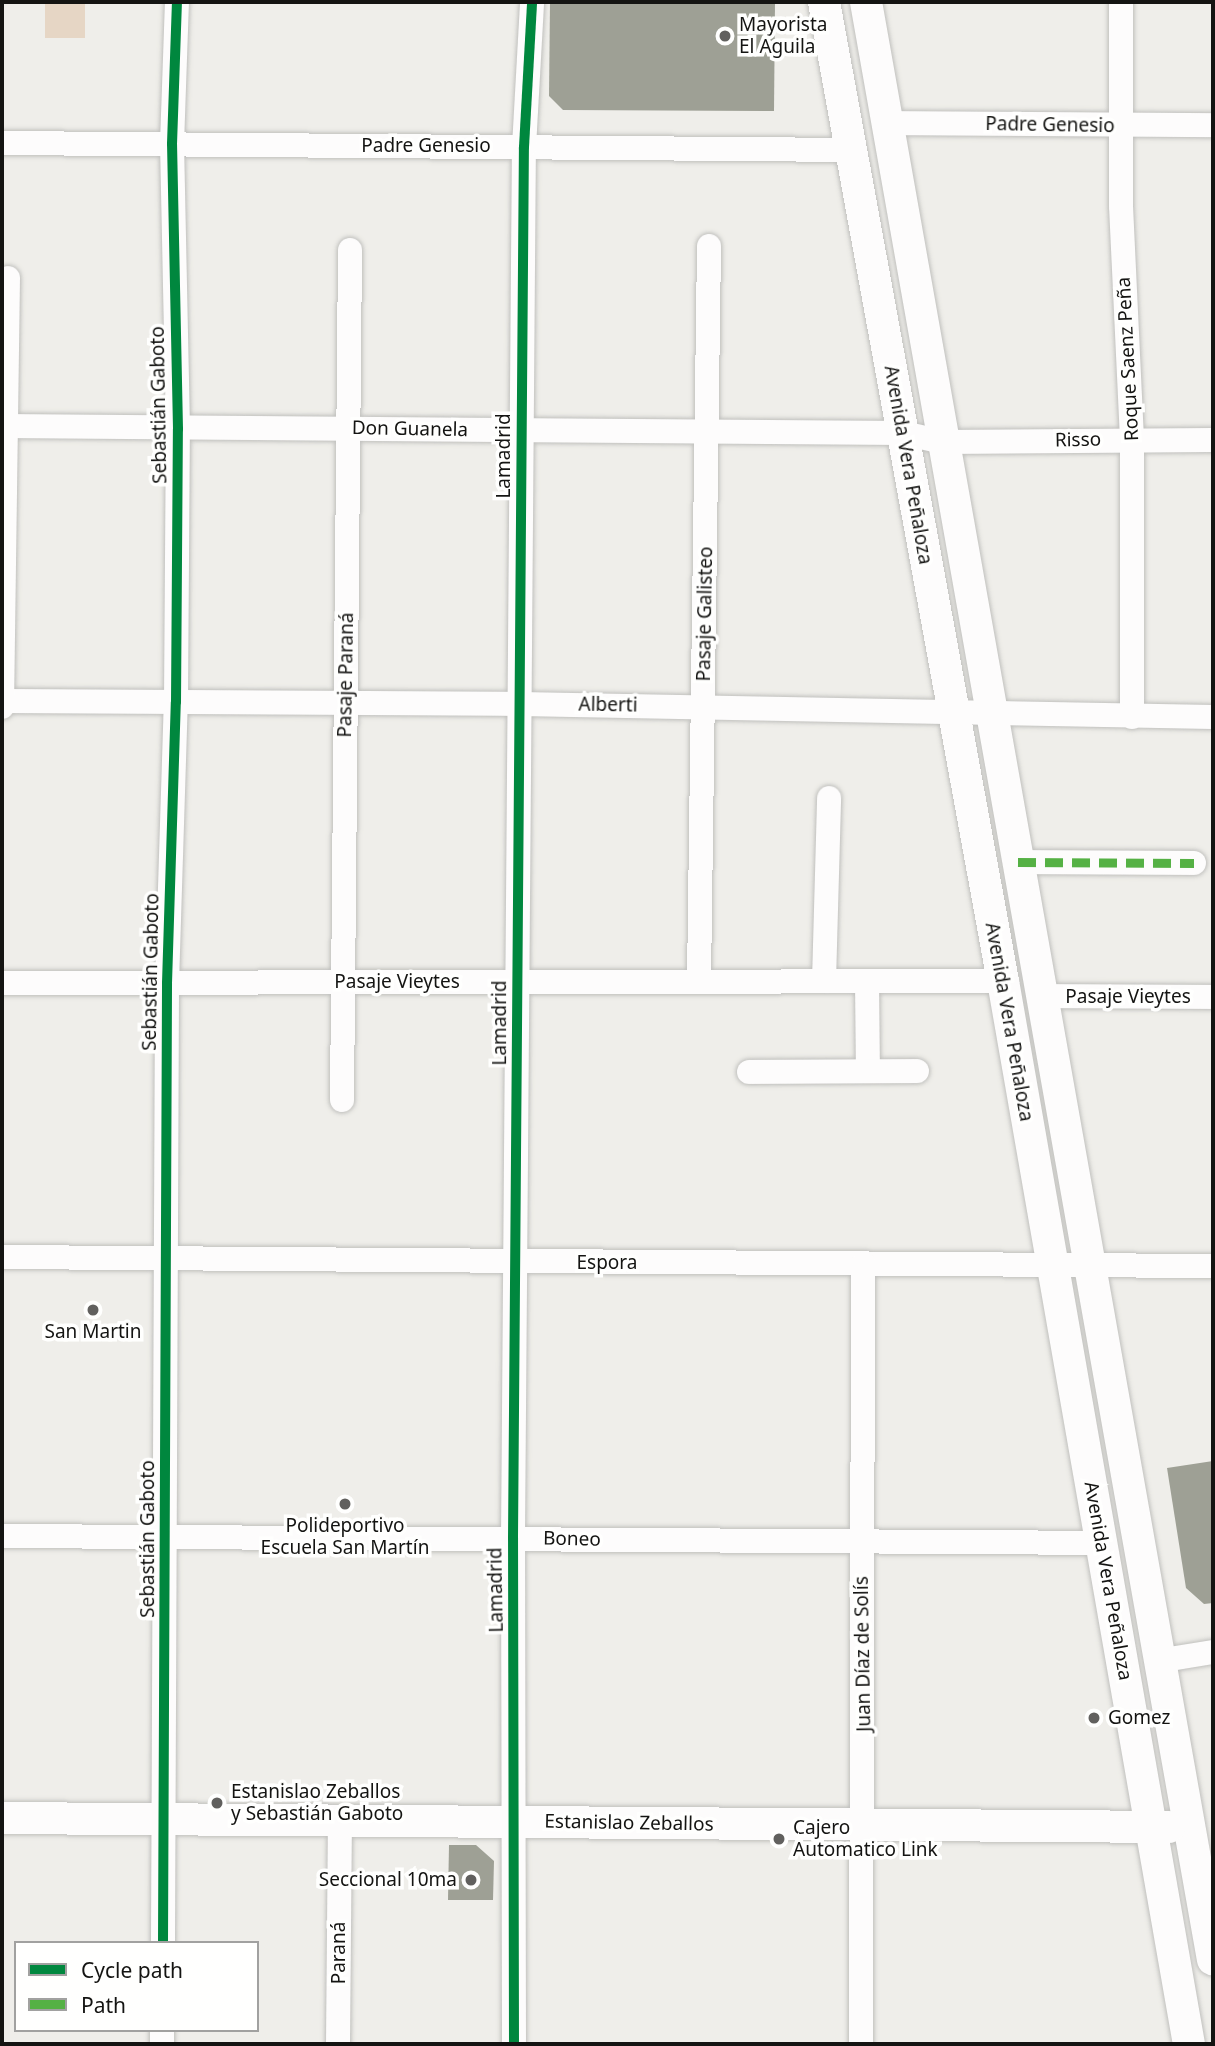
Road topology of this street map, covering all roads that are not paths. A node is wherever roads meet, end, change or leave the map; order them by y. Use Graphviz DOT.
graph roads {
  1 [pos="177,2"];
  2 [pos="532,2"];
  3 [pos="824,2"];
  4 [pos="866,2"];
  5 [pos="1121,2"];
  6 [pos="888,124"];
  7 [pos="1213,125"];
  8 [pos="1122,126"];
  9 [pos="2,143"];
  10 [pos="172,144"];
  11 [pos="524,147"];
  12 [pos="851,150"];
  13 [pos="709,246"];
  14 [pos="350,250"];
  15 [pos="8,278"];
  16 [pos="3,426"];
  17 [pos="348,428"];
  18 [pos="178,429"];
  19 [pos="522,430"];
  20 [pos="707,432"];
  21 [pos="903,433"];
  22 [pos="1132,440"];
  23 [pos="1213,440"];
  24 [pos="943,442"];
  25 [pos="2,701"];
  26 [pos="176,702"];
  27 [pos="345,702"];
  28 [pos="520,704"];
  29 [pos="704,706"];
  30 [pos="2,707"];
  31 [pos="951,710"];
  32 [pos="990,715"];
  33 [pos="1132,717"];
  34 [pos="1213,717"];
  35 [pos="829,798"];
  36 [pos="1018,862"];
  37 [pos="1194,863"];
  38 [pos="699,981"];
  39 [pos="824,981"];
  40 [pos="867,981"];
  41 [pos="1003,981"];
  42 [pos="343,982"];
  43 [pos="518,982"];
  44 [pos="2,983"];
  45 [pos="167,983"];
  46 [pos="1043,996"];
  47 [pos="1213,997"];
  48 [pos="867,1071"];
  49 [pos="917,1071"];
  50 [pos="749,1072"];
  51 [pos="342,1100"];
  52 [pos="2,1257"];
  53 [pos="167,1259"];
  54 [pos="516,1263"];
  55 [pos="863,1264"];
  56 [pos="1052,1265"];
  57 [pos="1090,1265"];
  58 [pos="1213,1266"];
  59 [pos="2,1536"];
  60 [pos="165,1536"];
  61 [pos="513,1538"];
  62 [pos="862,1542"];
  63 [pos="1101,1543"];
  64 [pos="1213,1652"];
  65 [pos="1164,1660"];
  66 [pos="2,1818"];
  67 [pos="164,1820"];
  68 [pos="340,1821"];
  69 [pos="516,1821"];
  70 [pos="865,1827"];
  71 [pos="1149,1827"];
  72 [pos="1203,1827"];
  73 [pos="163,1941"];
  74 [pos="1213,1959"];
  75 [pos="338,2044"];
  76 [pos="514,2044"];
  77 [pos="861,2044"];
  78 [pos="1189,2044"];
  1 -- 10 [label="street, Sebastián Gaboto"];
  2 -- 11 [label="street, Lamadrid"];
  3 -- 12 [label="main road, Avenida Vera Peñaloza"];
  4 -- 6 [label="main road, Avenida Vera Peñaloza"];
  5 -- 8 [label="street, Roque Saenz Peña"];
  6 -- 8 [label="street, Padre Genesio"];
  6 -- 24 [label="main road, Avenida Vera Peñaloza"];
  7 -- 8 [label="street, Padre Genesio"];
  8 -- 22 [label="street, Roque Saenz Peña"];
  9 -- 10 [label="street, Padre Genesio"];
  10 -- 11 [label="street, Padre Genesio"];
  10 -- 18 [label="street, Sebastián Gaboto"];
  11 -- 12 [label="street, Padre Genesio"];
  11 -- 19 [label="street, Lamadrid"];
  12 -- 21 [label="main road, Avenida Vera Peñaloza"];
  13 -- 20 [label="street, Pasaje Galisteo"];
  14 -- 17 [label="street, Pasaje Paraná"];
  15 -- 16 [label="street"];
  16 -- 18 [label="street, Don Guanela"];
  16 -- 25 [label="street"];
  17 -- 18 [label="street, Don Guanela"];
  17 -- 19 [label="street, Don Guanela"];
  17 -- 27 [label="street, Pasaje Paraná"];
  18 -- 26 [label="street, Sebastián Gaboto"];
  19 -- 20 [label="street, Don Guanela"];
  19 -- 28 [label="street, Lamadrid"];
  20 -- 21 [label="street, Don Guanela"];
  20 -- 29 [label="street, Pasaje Galisteo"];
  21 -- 24 [label="street, Don Guanela"];
  21 -- 31 [label="main road, Avenida Vera Peñaloza"];
  22 -- 23 [label="street, Risso"];
  22 -- 24 [label="street, Risso"];
  22 -- 33 [label="street, Roque Saenz Peña"];
  24 -- 32 [label="main road, Avenida Vera Peñaloza"];
  25 -- 26 [label="street, Alberti"];
  25 -- 30 [label="street"];
  26 -- 27 [label="street, Alberti"];
  26 -- 45 [label="street, Sebastián Gaboto"];
  27 -- 28 [label="street, Alberti"];
  27 -- 42 [label="street, Pasaje Paraná"];
  28 -- 29 [label="street, Alberti"];
  28 -- 43 [label="street, Lamadrid"];
  29 -- 31 [label="street, Alberti"];
  29 -- 38 [label="street, Pasaje Galisteo"];
  31 -- 32 [label="street, Alberti"];
  31 -- 41 [label="main road, Avenida Vera Peñaloza"];
  32 -- 33 [label="street, Alberti"];
  32 -- 36 [label="main road, Avenida Vera Peñaloza"];
  33 -- 34 [label="street, Alberti"];
  35 -- 39 [label="street"];
  36 -- 37 [label="street"];
  36 -- 46 [label="main road, Avenida Vera Peñaloza"];
  38 -- 39 [label="street, Pasaje Vieytes"];
  38 -- 43 [label="street, Pasaje Vieytes"];
  39 -- 40 [label="street, Pasaje Vieytes"];
  40 -- 41 [label="street, Pasaje Vieytes"];
  40 -- 48 [label="street"];
  41 -- 56 [label="main road, Avenida Vera Peñaloza"];
  42 -- 43 [label="street, Pasaje Vieytes"];
  42 -- 45 [label="street, Pasaje Vieytes"];
  42 -- 51 [label="street, Pasaje Paraná"];
  43 -- 54 [label="street, Lamadrid"];
  44 -- 45 [label="street, Pasaje Vieytes"];
  45 -- 53 [label="street, Sebastián Gaboto"];
  46 -- 47 [label="street, Pasaje Vieytes"];
  46 -- 57 [label="main road, Avenida Vera Peñaloza"];
  48 -- 49 [label="street"];
  48 -- 50 [label="street"];
  52 -- 53 [label="street, Espora"];
  53 -- 54 [label="street, Espora"];
  53 -- 60 [label="street, Sebastián Gaboto"];
  54 -- 55 [label="street, Espora"];
  54 -- 61 [label="street, Lamadrid"];
  55 -- 56 [label="street, Espora"];
  55 -- 62 [label="street, Juan Díaz de Solís"];
  56 -- 57 [label="street, Espora"];
  56 -- 63 [label="main road, Avenida Vera Peñaloza"];
  57 -- 58 [label="street, Espora"];
  57 -- 65 [label="main road, Avenida Vera Peñaloza"];
  59 -- 60 [label="street, Boneo"];
  60 -- 61 [label="street, Boneo"];
  60 -- 67 [label="street, Sebastián Gaboto"];
  61 -- 62 [label="street, Boneo"];
  61 -- 69 [label="street, Lamadrid"];
  62 -- 63 [label="street, Boneo"];
  62 -- 70 [label="street, Juan Díaz de Solís"];
  63 -- 71 [label="main road, Avenida Vera Peñaloza"];
  64 -- 65 [label="street"];
  65 -- 72 [label="main road, Avenida Vera Peñaloza"];
  66 -- 67 [label="main road, Estanislao Zeballos"];
  67 -- 68 [label="main road, Estanislao Zeballos"];
  67 -- 73 [label="street, Sebastián Gaboto"];
  68 -- 69 [label="main road, Estanislao Zeballos"];
  68 -- 75 [label="street, Paraná"];
  69 -- 70 [label="main road, Estanislao Zeballos"];
  69 -- 76 [label="street, Lamadrid"];
  70 -- 71 [label="main road, Estanislao Zeballos"];
  70 -- 77 [label="street, Juan Díaz de Solís"];
  71 -- 72 [label="main road, Estanislao Zeballos"];
  71 -- 78 [label="main road, Avenida Vera Peñaloza"];
  72 -- 74 [label="main road, Avenida Vera Peñaloza"];
}
